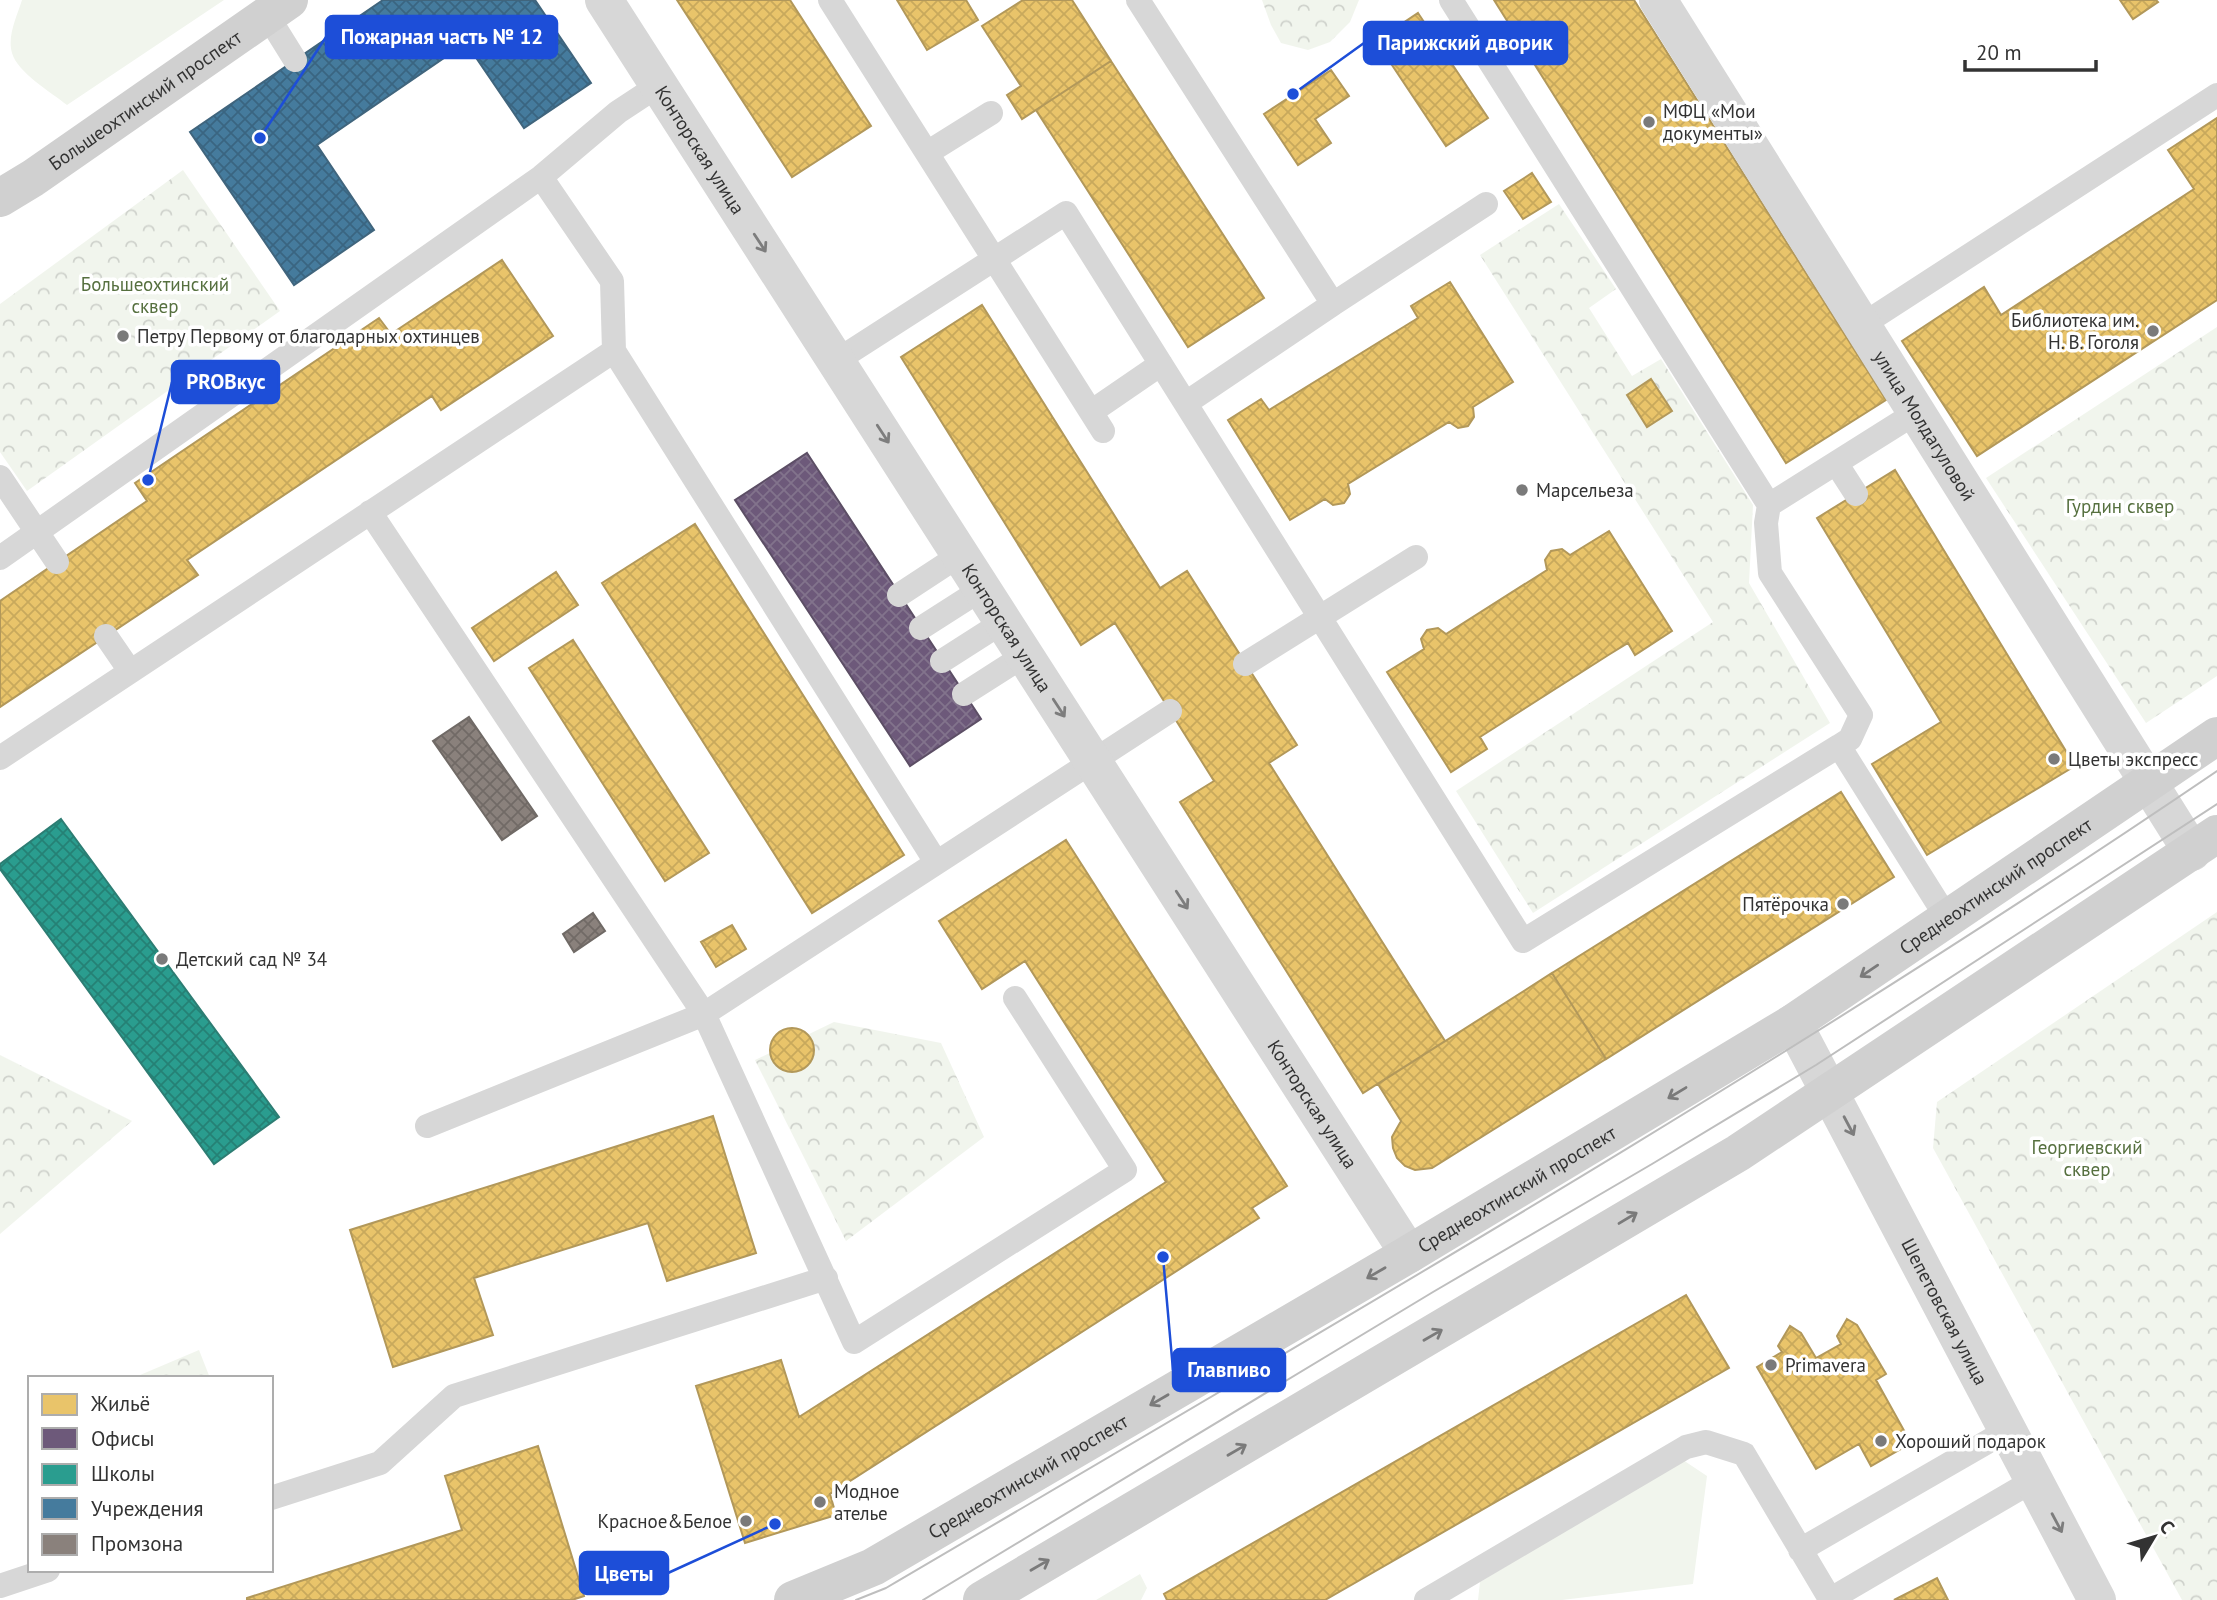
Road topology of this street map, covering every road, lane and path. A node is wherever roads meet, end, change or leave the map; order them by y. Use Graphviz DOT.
graph roads {
  1 [pos="604,0"];
  2 [pos="831,0"];
  3 [pos="1138,0"];
  4 [pos="1451,0"];
  5 [pos="1658,0"];
  6 [pos="278,8"];
  7 [pos="295,60"];
  8 [pos="659,85"];
  9 [pos="2217,95"];
  10 [pos="991,113"];
  11 [pos="927,153"];
  12 [pos="541,177"];
  13 [pos="0,198"];
  14 [pos="1486,204"];
  15 [pos="995,261"];
  16 [pos="1332,304"];
  17 [pos="1862,325"];
  18 [pos="614,351"];
  19 [pos="836,361"];
  20 [pos="1161,364"];
  21 [pos="1186,403"];
  22 [pos="1917,412"];
  23 [pos="1836,463"];
  24 [pos="0,477"];
  25 [pos="1856,494"];
  26 [pos="1769,505"];
  27 [pos="370,512"];
  28 [pos="38,532"];
  29 [pos="960,555"];
  30 [pos="1416,556"];
  31 [pos="0,558"];
  32 [pos="57,562"];
  33 [pos="982,589"];
  34 [pos="899,594"];
  35 [pos="1320,617"];
  36 [pos="1003,622"];
  37 [pos="920,628"];
  38 [pos="106,636"];
  39 [pos="1025,656"];
  40 [pos="942,662"];
  41 [pos="1245,664"];
  42 [pos="130,671"];
  43 [pos="964,694"];
  44 [pos="1170,711"];
  45 [pos="2217,736"];
  46 [pos="1839,746"];
  47 [pos="0,758"];
  48 [pos="1092,761"];
  49 [pos="2148,782"];
  50 [pos="2204,843"];
  51 [pos="936,862"];
  52 [pos="1947,918"];
  53 [pos="1015,998"];
  54 [pos="704,1014"];
  55 [pos="1793,1023"];
  56 [pos="1830,1092"];
  57 [pos="427,1126"];
  58 [pos="1409,1254"];
  59 [pos="826,1278"];
  60 [pos="2008,1430"];
  61 [pos="2034,1480"];
  62 [pos="273,1497"];
  63 [pos="1800,1550"];
  64 [pos="42,1572"];
  65 [pos="0,1586"];
  66 [pos="793,1600"];
  67 [pos="982,1600"];
  68 [pos="1426,1600"];
  69 [pos="1830,1600"];
  70 [pos="2097,1600"];
  1 -- 8 [label="street, Конторская улица"];
  2 -- 11 [label="lane"];
  3 -- 16 [label="lane"];
  4 -- 26 [label="lane"];
  5 -- 17 [label="street, улица Молдагуловой"];
  6 -- 7 [label="lane"];
  6 -- 13 [label="main road, Большеохтинский проспект"];
  8 -- 12 [label="lane"];
  8 -- 19 [label="street, Конторская улица, one-way"];
  9 -- 17 [label="lane"];
  10 -- 11 [label="lane"];
  11 -- 15 [label="lane"];
  12 -- 18 [label="lane"];
  12 -- 28 [label="lane"];
  14 -- 16 [label="lane"];
  15 -- 19 [label="lane"];
  15 -- 20 [label="lane"];
  15 -- 20 [label="lane"];
  16 -- 21 [label="lane"];
  17 -- 22 [label="street, улица Молдагуловой"];
  18 -- 27 [label="lane"];
  18 -- 51 [label="lane"];
  19 -- 29 [label="street, Конторская улица, one-way"];
  20 -- 21 [label="lane"];
  21 -- 35 [label="lane"];
  22 -- 23 [label="lane"];
  22 -- 49 [label="street, улица Молдагуловой"];
  23 -- 25 [label="lane"];
  23 -- 26 [label="lane"];
  24 -- 28 [label="lane"];
  26 -- 46 [label="lane"];
  27 -- 42 [label="lane"];
  27 -- 54 [label="lane"];
  28 -- 31 [label="lane"];
  28 -- 32 [label="lane"];
  29 -- 33 [label="street, Конторская улица"];
  29 -- 34 [label="lane"];
  30 -- 35 [label="lane"];
  33 -- 36 [label="street, Конторская улица"];
  33 -- 37 [label="lane"];
  35 -- 41 [label="lane"];
  35 -- 46 [label="lane"];
  36 -- 39 [label="street, Конторская улица"];
  36 -- 40 [label="lane"];
  38 -- 42 [label="lane"];
  39 -- 43 [label="lane"];
  39 -- 48 [label="street, Конторская улица, one-way"];
  42 -- 47 [label="lane"];
  44 -- 48 [label="lane"];
  45 -- 49 [label="main road, Среднеохтинский проспект"];
  46 -- 52 [label="lane"];
  48 -- 51 [label="lane"];
  48 -- 58 [label="street, Конторская улица, one-way"];
  49 -- 50 [label="street, улица Молдагуловой"];
  49 -- 52 [label="main road, Среднеохтинский проспект"];
  50 -- 56 [label="main road"];
  51 -- 54 [label="lane"];
  52 -- 55 [label="main road, Среднеохтинский проспект, one-way"];
  53 -- 59 [label="lane"];
  54 -- 57 [label="lane"];
  54 -- 59 [label="lane"];
  55 -- 56 [label="street, Шепетовская улица"];
  55 -- 58 [label="main road, Среднеохтинский проспект, one-way"];
  56 -- 60 [label="street, Шепетовская улица, one-way"];
  67 -- 56 [label="main road, one-way"];
  58 -- 66 [label="main road, Среднеохтинский проспект, one-way"];
  59 -- 62 [label="lane"];
  60 -- 61 [label="street, Шепетовская улица"];
  60 -- 63 [label="lane"];
  61 -- 69 [label="lane"];
  61 -- 70 [label="street, Шепетовская улица, one-way"];
  63 -- 68 [label="lane"];
  63 -- 69 [label="lane"];
  64 -- 65 [label="lane"];
}
